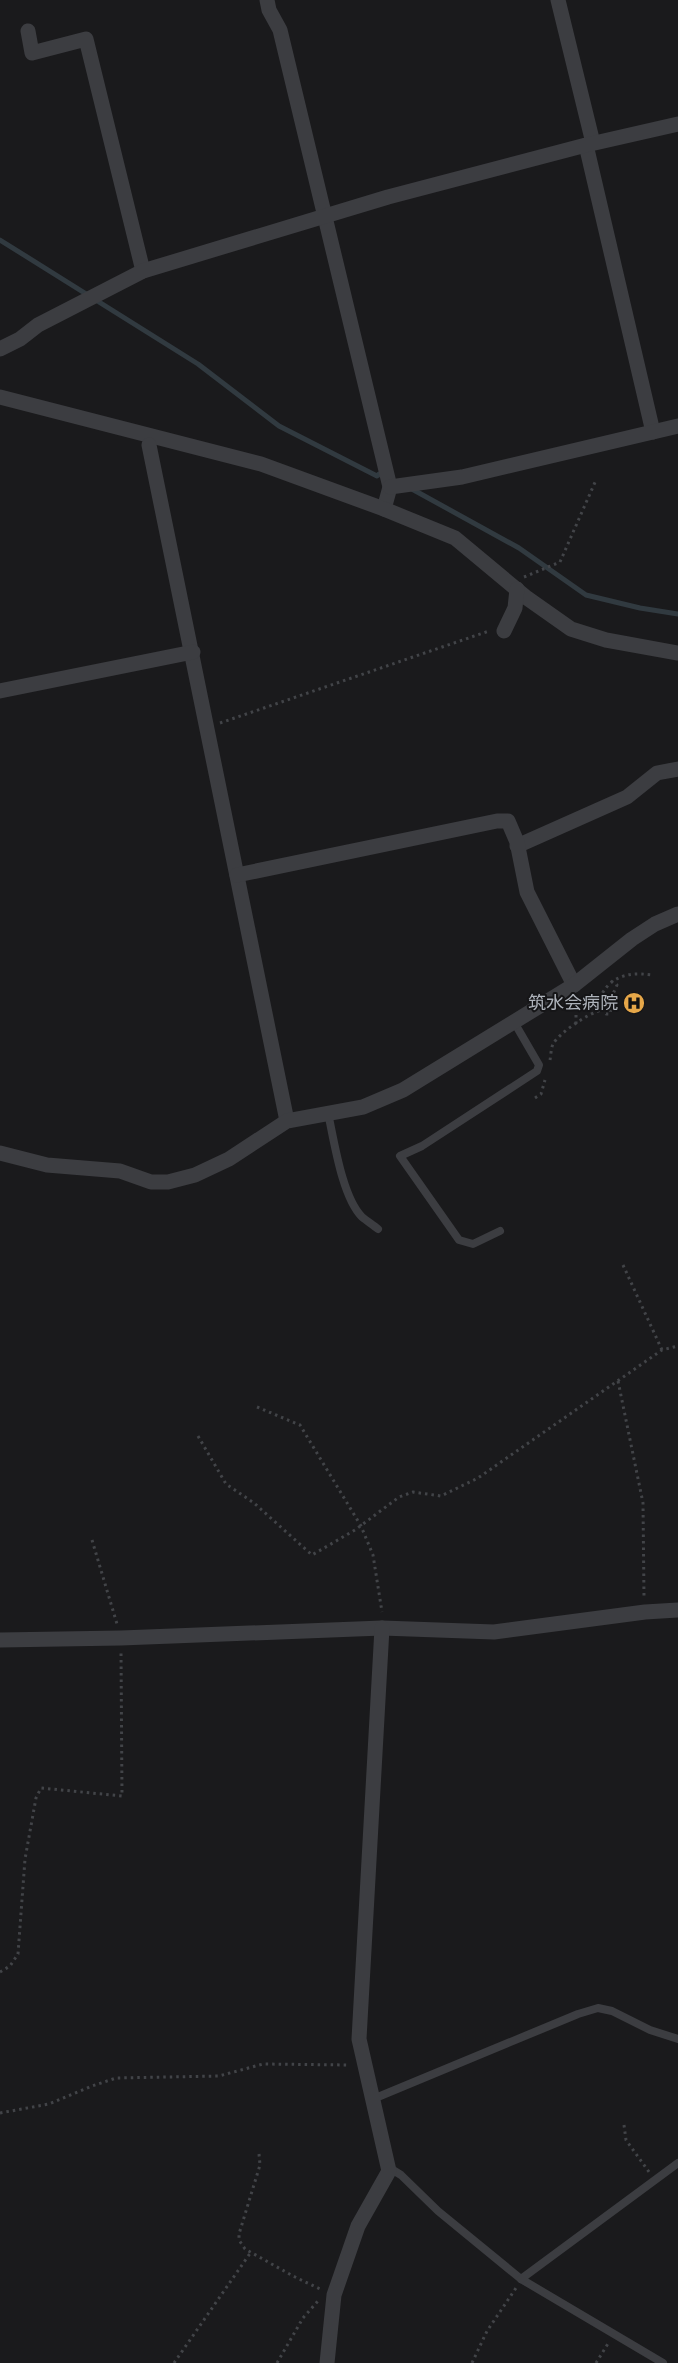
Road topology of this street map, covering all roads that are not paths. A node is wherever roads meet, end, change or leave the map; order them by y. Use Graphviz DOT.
graph roads {
  1 [pos="267,0"];
  2 [pos="558,0"];
  3 [pos="28,31"];
  4 [pos="678,124"];
  5 [pos="589,144"];
  6 [pos="325,216"];
  7 [pos="143,271"];
  8 [pos="0,349"];
  9 [pos="0,397"];
  10 [pos="678,426"];
  11 [pos="653,432"];
  12 [pos="150,445"];
  13 [pos="390,487"];
  14 [pos="384,509"];
  15 [pos="515,587"];
  16 [pos="506,628"];
  17 [pos="193,652"];
  18 [pos="678,653"];
  19 [pos="0,691"];
  20 [pos="678,769"];
  21 [pos="517,846"];
  22 [pos="238,875"];
  23 [pos="678,914"];
  24 [pos="574,985"];
  25 [pos="514,1022"];
  26 [pos="328,1113"];
  27 [pos="287,1121"];
  28 [pos="0,1152"];
  29 [pos="378,1229"];
  30 [pos="500,1231"];
  31 [pos="678,1610"];
  32 [pos="382,1628"];
  33 [pos="0,1640"];
  34 [pos="678,2039"];
  35 [pos="373,2099"];
  36 [pos="678,2163"];
  37 [pos="388,2167"];
  38 [pos="522,2279"];
  39 [pos="327,2363"];
  40 [pos="663,2363"];
  1 -- 6 [label="street"];
  2 -- 5 [label="street"];
  3 -- 7 [label="street"];
  4 -- 5 [label="street"];
  5 -- 6 [label="street"];
  5 -- 11 [label="street"];
  6 -- 7 [label="street"];
  6 -- 13 [label="street"];
  7 -- 8 [label="street"];
  9 -- 14 [label="street"];
  10 -- 11 [label="street"];
  11 -- 13 [label="street"];
  12 -- 17 [label="street"];
  13 -- 14 [label="street"];
  14 -- 15 [label="street"];
  15 -- 16 [label="street"];
  15 -- 18 [label="street"];
  17 -- 19 [label="street"];
  17 -- 22 [label="street"];
  20 -- 21 [label="street"];
  21 -- 22 [label="street"];
  21 -- 24 [label="street"];
  22 -- 27 [label="street"];
  23 -- 24 [label="street"];
  24 -- 25 [label="street"];
  25 -- 26 [label="street"];
  25 -- 30 [label="lane"];
  26 -- 27 [label="street"];
  26 -- 29 [label="lane"];
  27 -- 28 [label="street"];
  31 -- 32 [label="street"];
  32 -- 33 [label="street"];
  32 -- 35 [label="street"];
  34 -- 35 [label="lane"];
  35 -- 37 [label="street"];
  36 -- 38 [label="lane"];
  37 -- 38 [label="lane"];
  37 -- 39 [label="street"];
  38 -- 40 [label="lane"];
}
